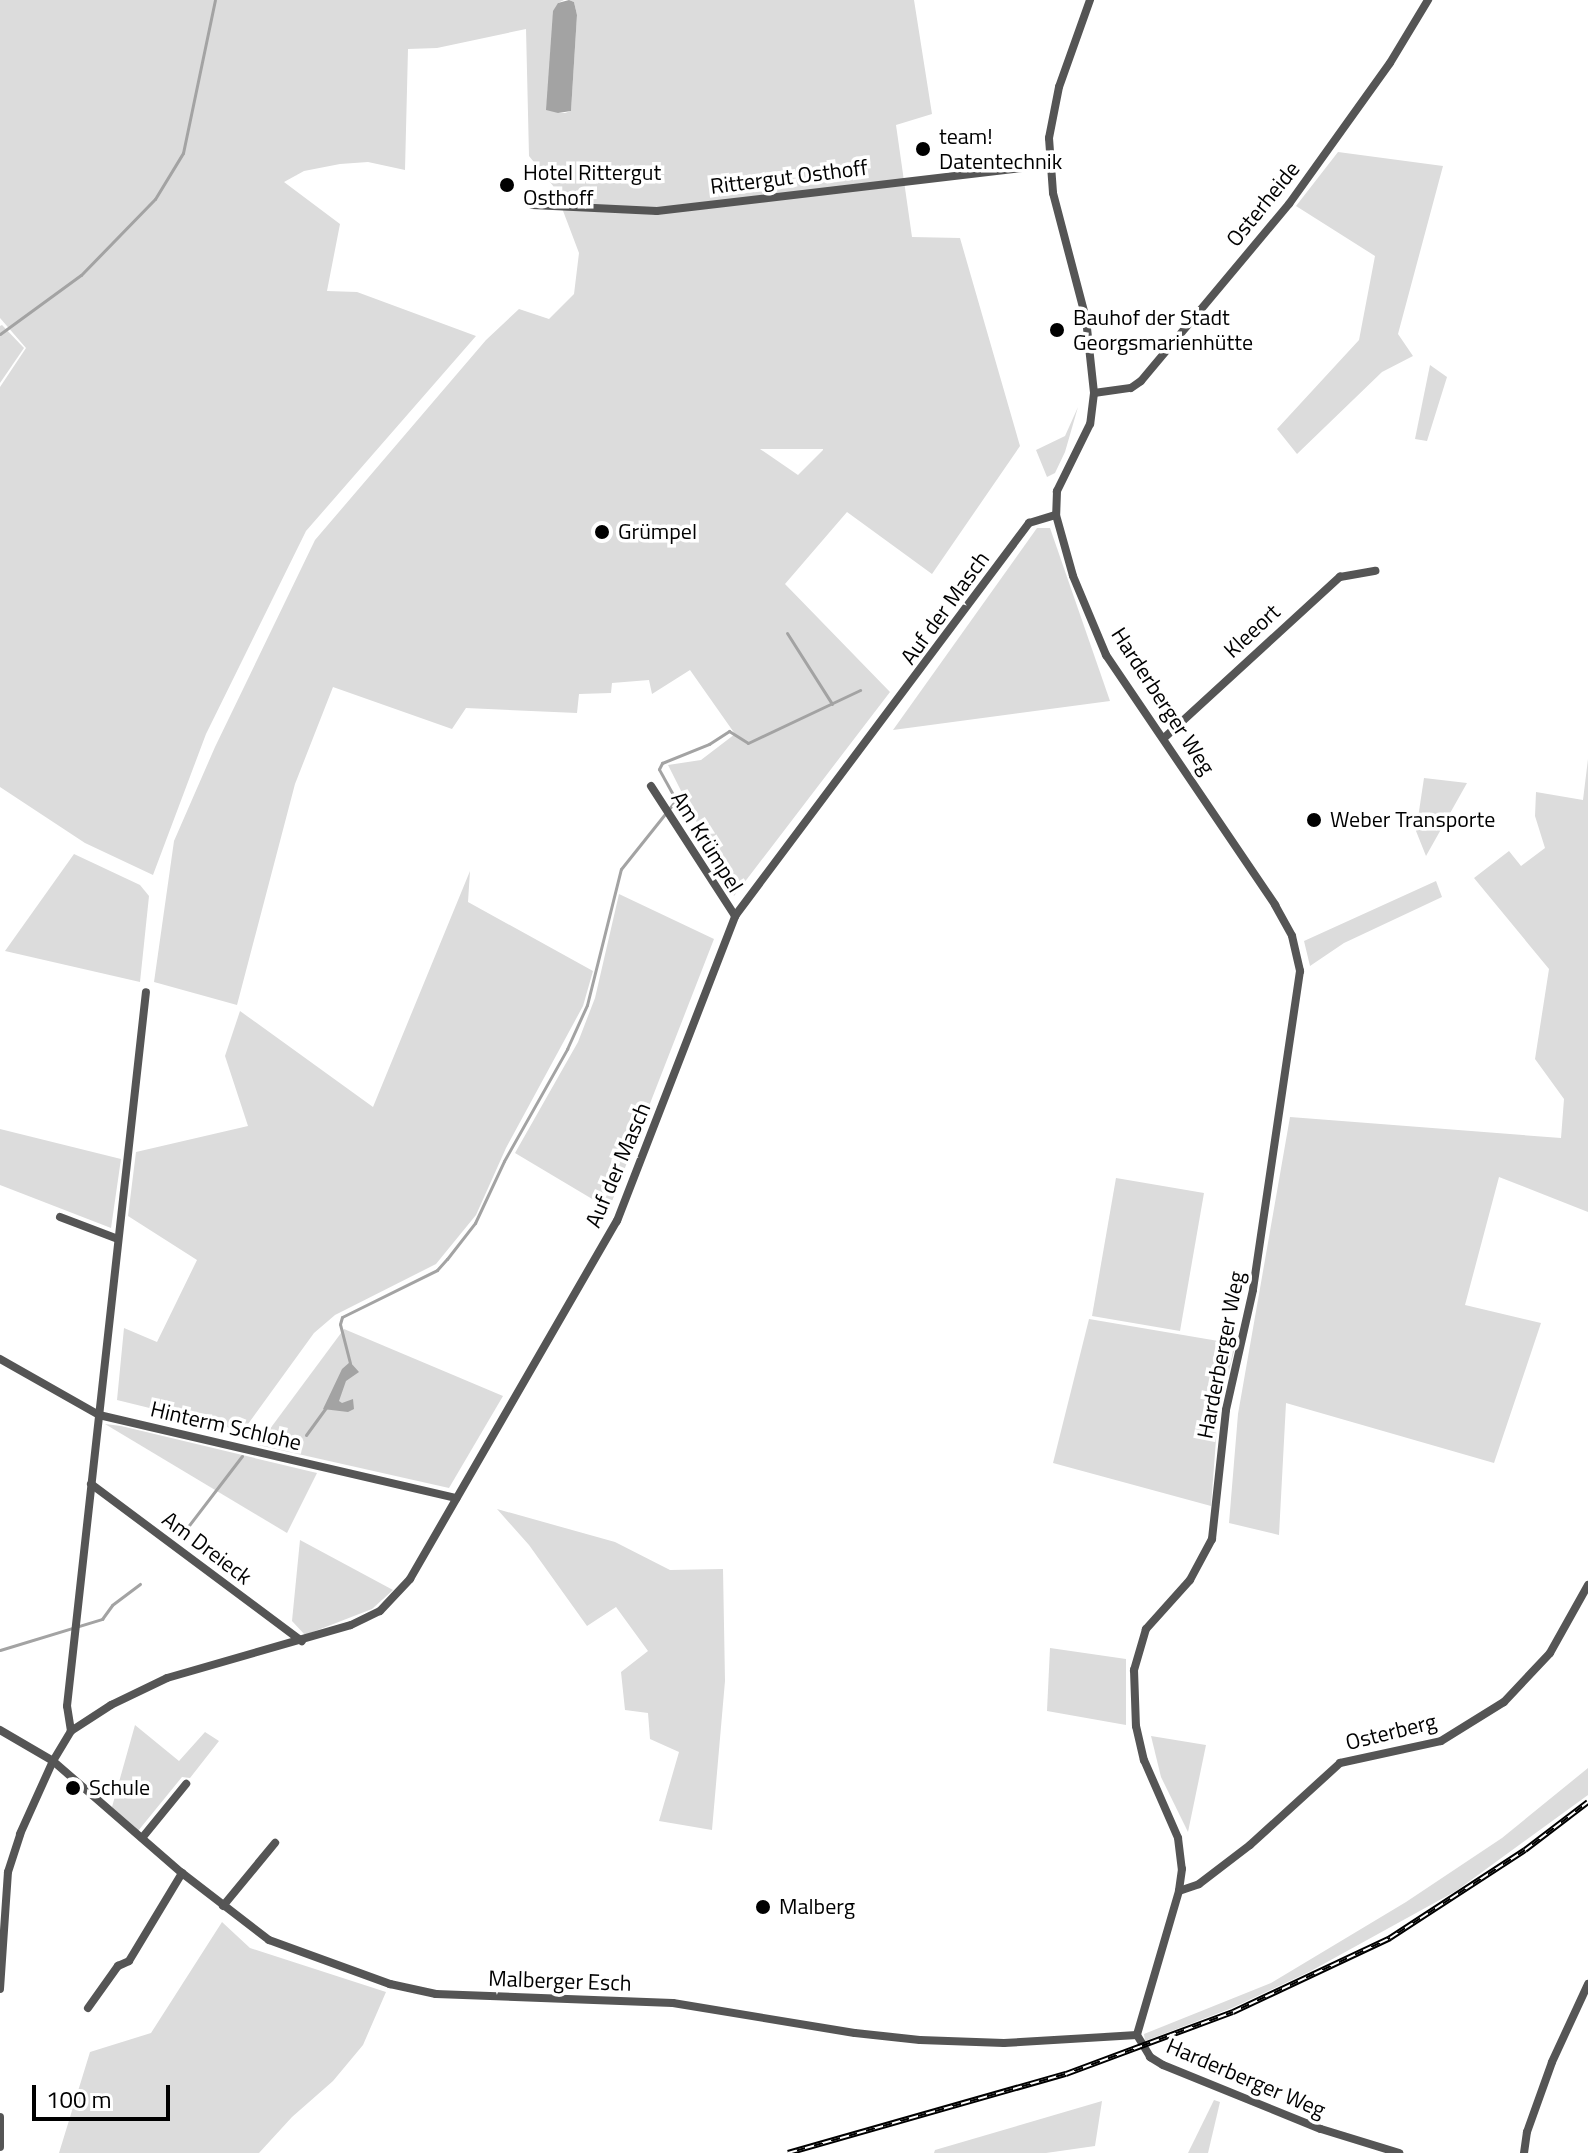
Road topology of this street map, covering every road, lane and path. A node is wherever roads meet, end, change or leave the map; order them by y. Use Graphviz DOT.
graph roads {
  1 [pos="1090,0"];
  2 [pos="1428,0"];
  3 [pos="1049,165"];
  4 [pos="532,205"];
  5 [pos="1094,393"];
  6 [pos="1056,515"];
  7 [pos="1375,571"];
  8 [pos="1164,738"];
  9 [pos="651,786"];
  10 [pos="735,916"];
  11 [pos="146,992"];
  12 [pos="60,1217"];
  13 [pos="118,1239"];
  14 [pos="0,1359"];
  15 [pos="99,1415"];
  16 [pos="91,1484"];
  17 [pos="457,1498"];
  18 [pos="1588,1585"];
  19 [pos="302,1641"];
  20 [pos="0,1730"];
  21 [pos="71,1731"];
  22 [pos="53,1761"];
  23 [pos="186,1784"];
  24 [pos="142,1838"];
  25 [pos="275,1843"];
  26 [pos="182,1873"];
  27 [pos="1179,1891"];
  28 [pos="223,1906"];
  29 [pos="1588,1984"];
  30 [pos="0,1989"];
  31 [pos="88,2008"];
  32 [pos="1137,2035"];
  33 [pos="0,2117"];
  34 [pos="0,2147"];
  35 [pos="1399,2153"];
  36 [pos="1524,2153"];
  1 -- 3 [label="street"];
  2 -- 5 [label="street, Osterheide"];
  3 -- 4 [label="street, Rittergut Osthoff"];
  3 -- 5 [label="street"];
  5 -- 6 [label="street"];
  6 -- 8 [label="street, Harderberger Weg"];
  6 -- 10 [label="street, Auf der Masch"];
  7 -- 8 [label="street, Kleeort"];
  8 -- 27 [label="street, Harderberger Weg"];
  9 -- 10 [label="street, Am Krümpel"];
  10 -- 17 [label="street, Auf der Masch"];
  11 -- 13 [label="street"];
  12 -- 13 [label="street"];
  13 -- 15 [label="street"];
  14 -- 15 [label="street, Hinterm Schlohe"];
  15 -- 16 [label="street"];
  15 -- 17 [label="street, Hinterm Schlohe"];
  16 -- 19 [label="street, Am Dreieck"];
  16 -- 21 [label="street"];
  17 -- 19 [label="street, Auf der Masch"];
  18 -- 27 [label="street, Osterberg"];
  19 -- 21 [label="street, Auf der Masch"];
  20 -- 22 [label="street, Malberger Esch"];
  21 -- 22 [label="street"];
  22 -- 24 [label="street, Malberger Esch"];
  22 -- 30 [label="street"];
  23 -- 24 [label="street"];
  24 -- 26 [label="street, Malberger Esch"];
  25 -- 28 [label="street"];
  26 -- 28 [label="street, Malberger Esch"];
  26 -- 31 [label="street"];
  27 -- 32 [label="street, Harderberger Weg"];
  28 -- 32 [label="street, Malberger Esch"];
  29 -- 36 [label="street"];
  32 -- 35 [label="street, Harderberger Weg"];
  33 -- 34 [label="street"];
}
